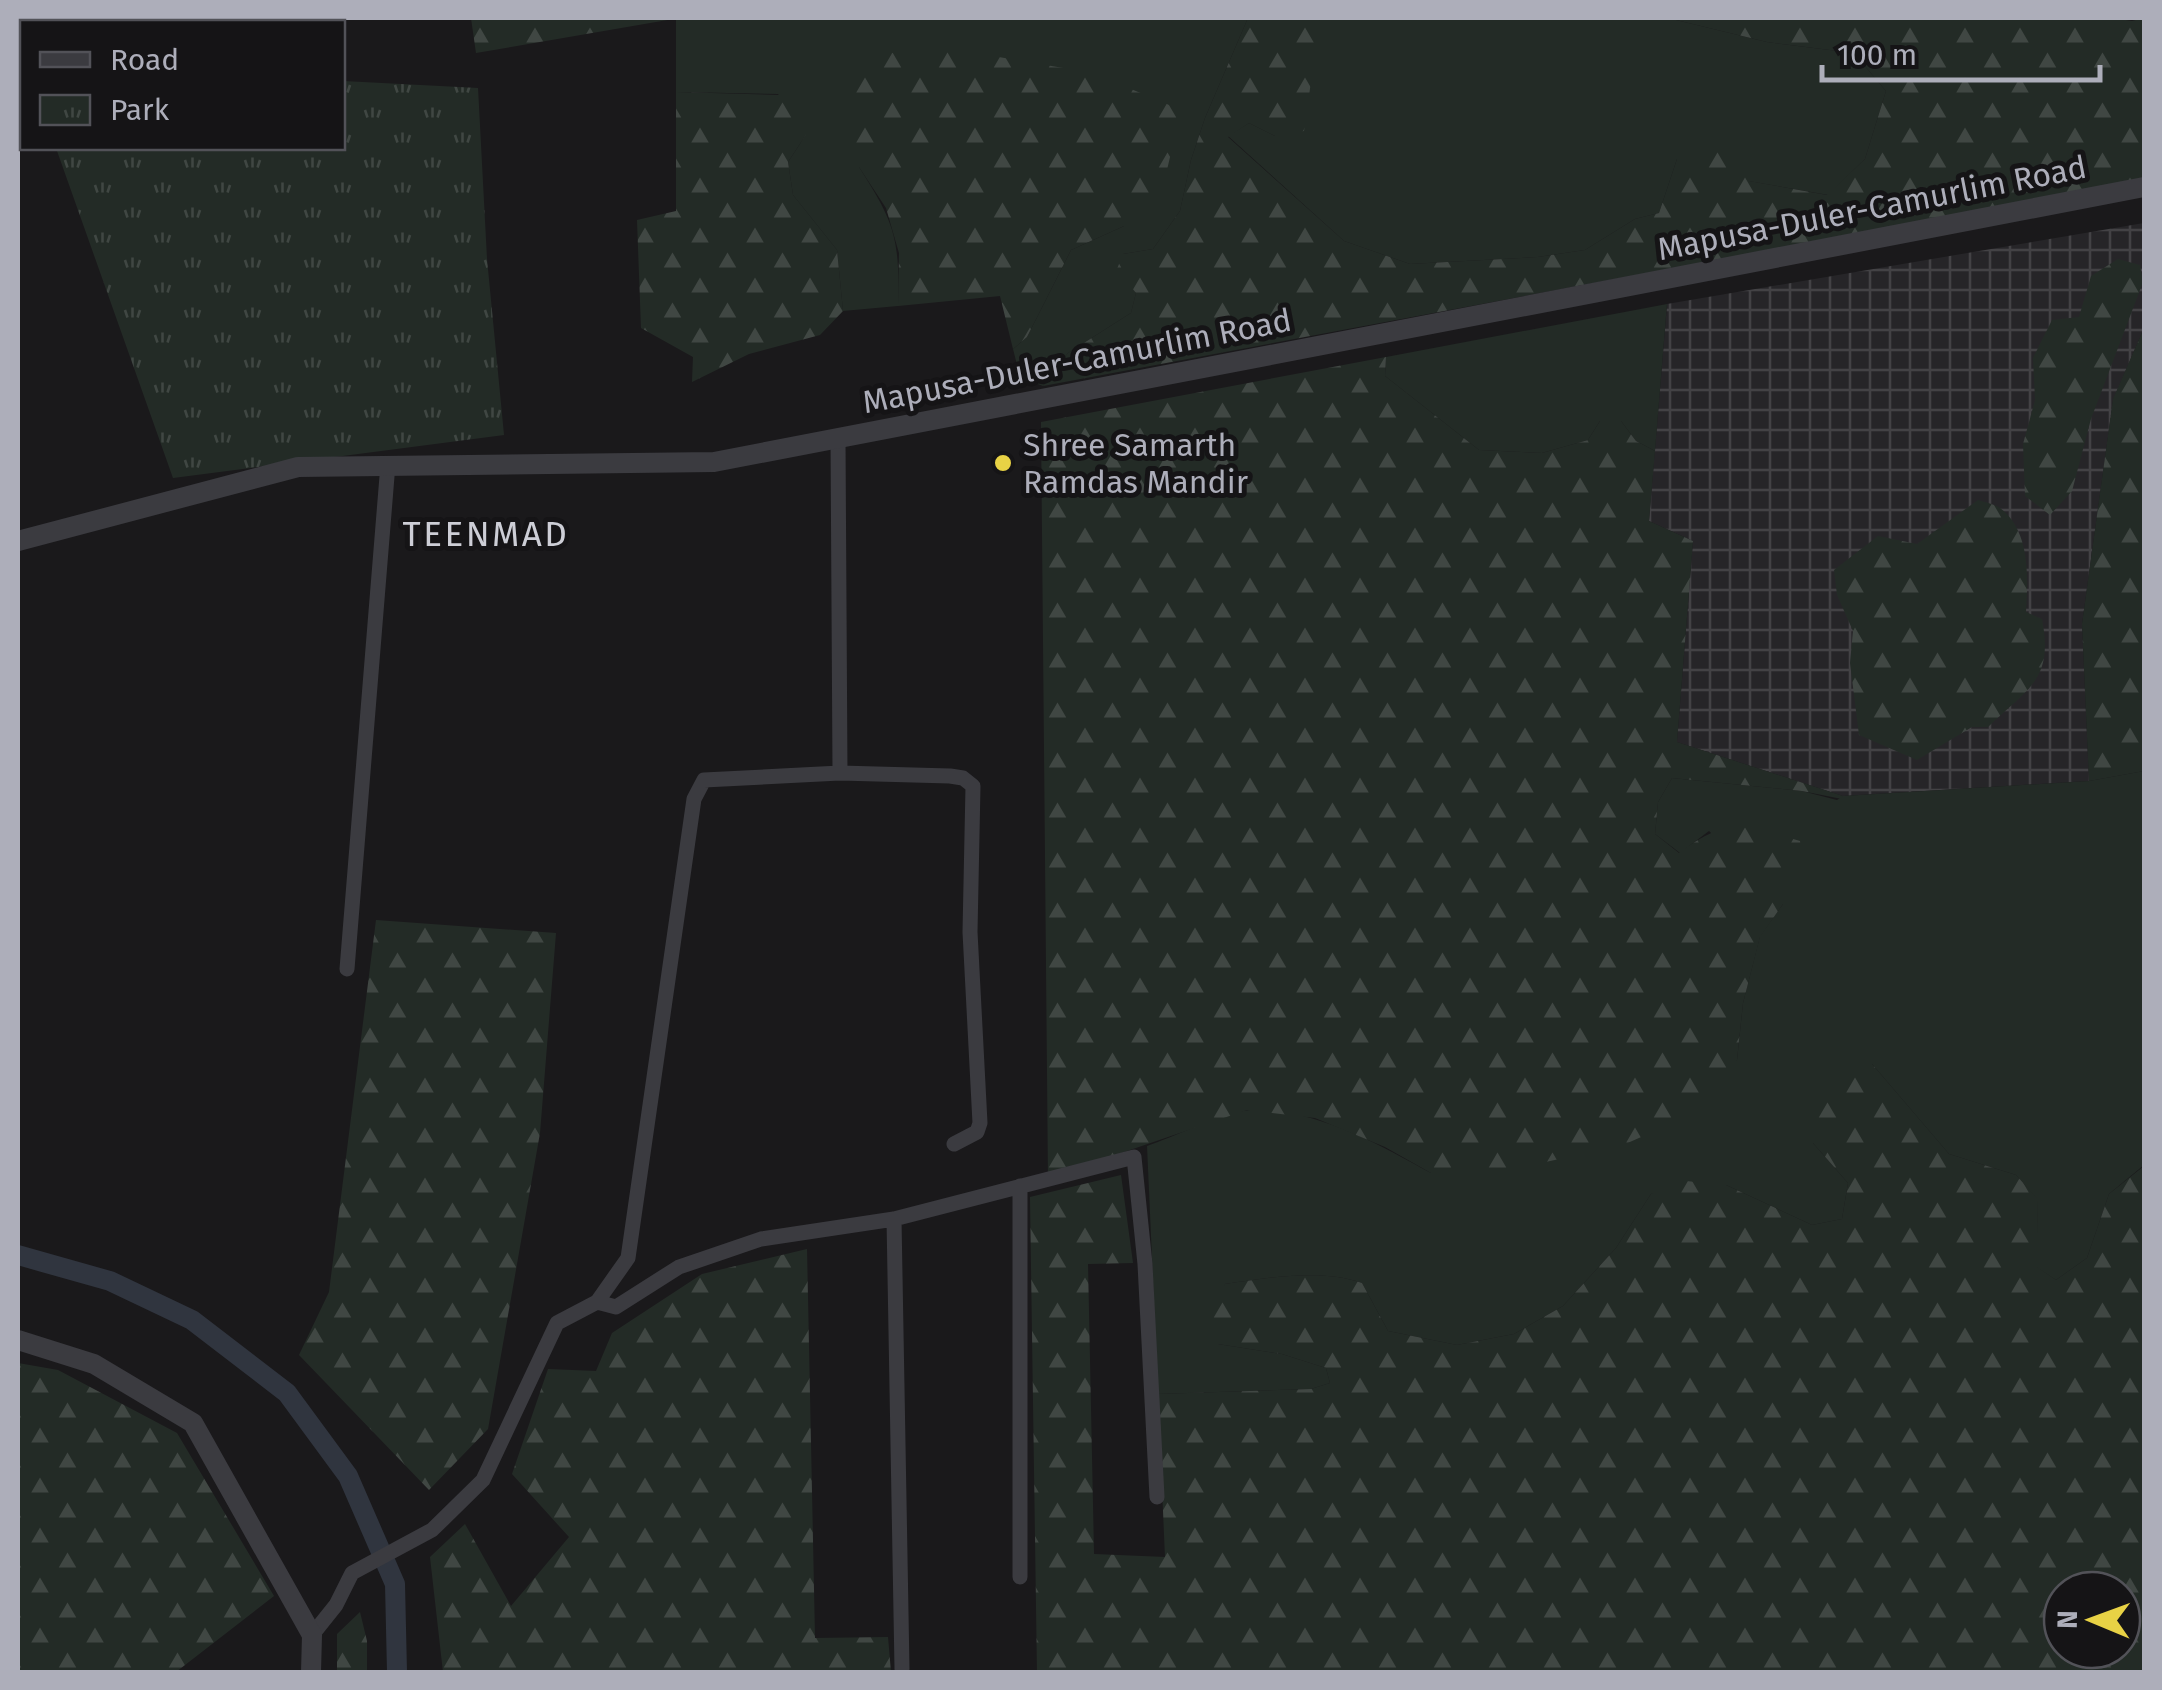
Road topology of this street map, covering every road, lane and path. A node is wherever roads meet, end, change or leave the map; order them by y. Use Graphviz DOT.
graph roads {
  1 [pos="2144,187"];
  2 [pos="838,438"];
  3 [pos="388,464"];
  4 [pos="18,541"];
  5 [pos="840,773"];
  6 [pos="347,969"];
  7 [pos="954,1144"];
  8 [pos="1020,1186"];
  9 [pos="894,1218"];
  10 [pos="598,1302"];
  11 [pos="18,1340"];
  12 [pos="1157,1497"];
  13 [pos="1020,1577"];
  14 [pos="312,1635"];
  15 [pos="902,1669"];
  16 [pos="312,1672"];
  1 -- 2 [label="street, Mapusa-Duler-Camurlim Road"];
  2 -- 3 [label="street, Mapusa-Duler-Camurlim Road"];
  2 -- 5 [label="street"];
  3 -- 4 [label="street, Mapusa-Duler-Camurlim Road"];
  3 -- 6 [label="street"];
  5 -- 7 [label="street"];
  5 -- 10 [label="street"];
  8 -- 9 [label="street"];
  8 -- 12 [label="street"];
  8 -- 13 [label="street"];
  9 -- 10 [label="street"];
  9 -- 15 [label="street"];
  10 -- 14 [label="street"];
  11 -- 14 [label="street"];
  14 -- 16 [label="street"];
}
